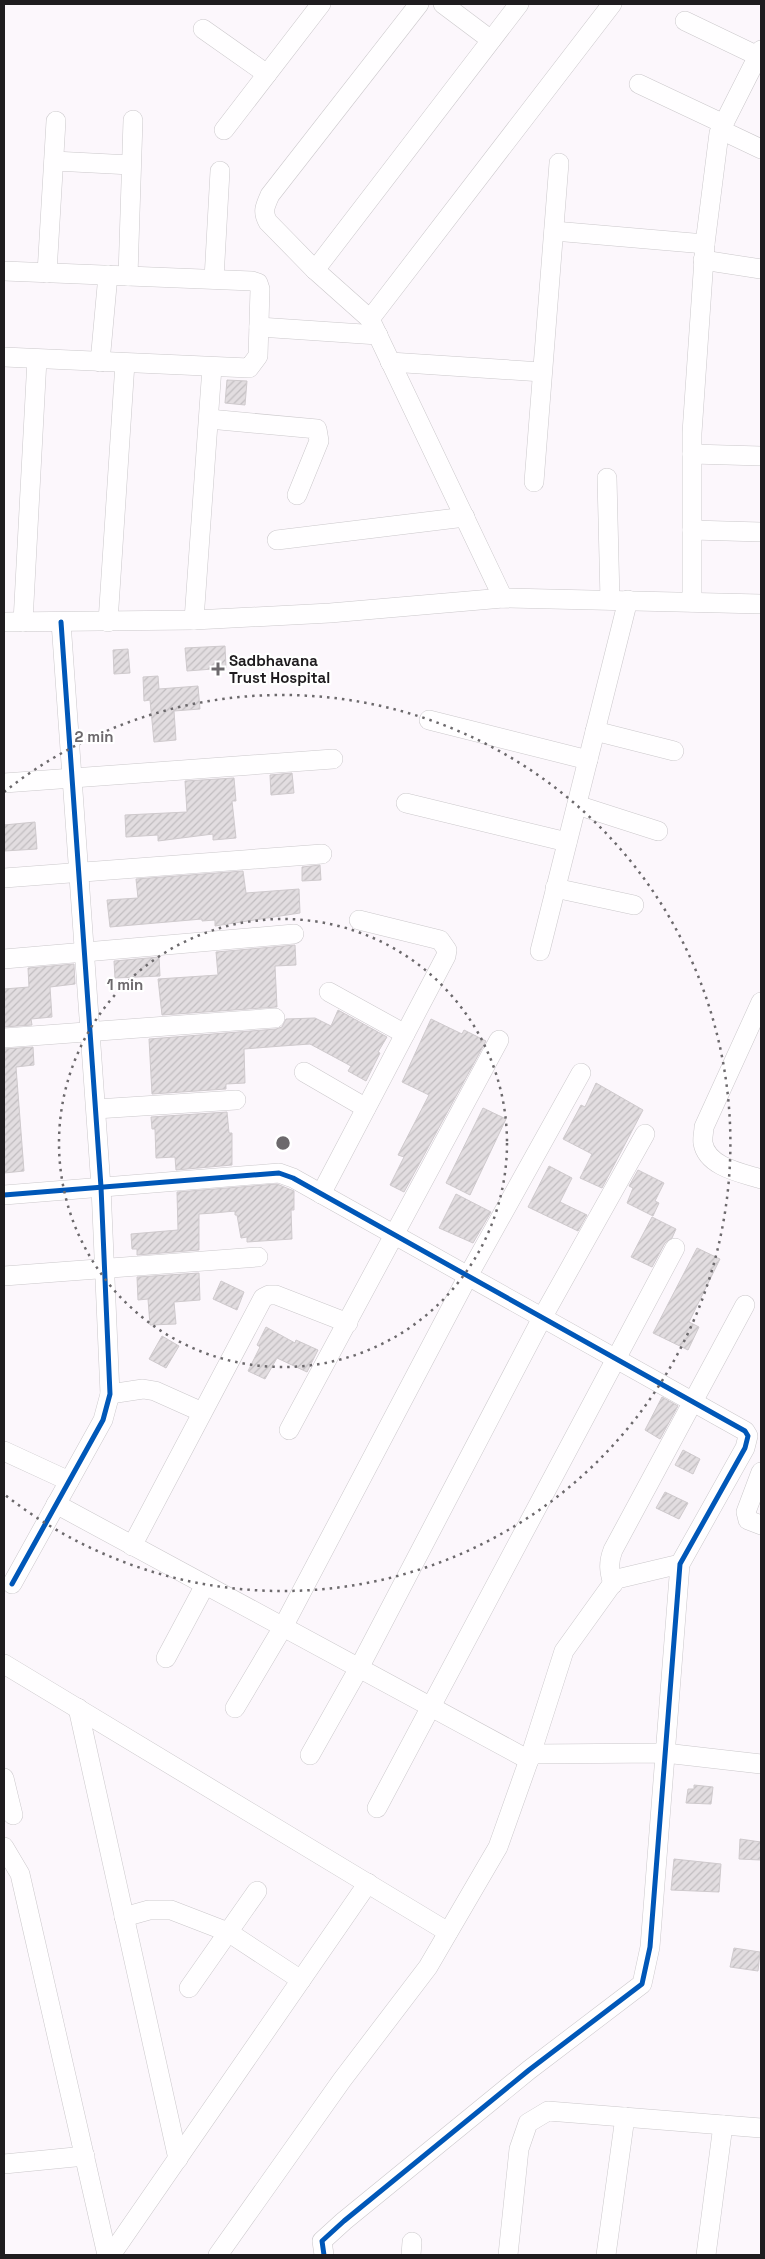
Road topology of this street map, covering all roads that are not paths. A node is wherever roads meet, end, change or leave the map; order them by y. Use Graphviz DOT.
graph roads {
  1 [pos="419,4"];
  2 [pos="443,4"];
  3 [pos="519,4"];
  4 [pos="612,4"];
  5 [pos="314,6"];
  6 [pos="685,21"];
  7 [pos="203,29"];
  8 [pos="491,40"];
  9 [pos="760,53"];
  10 [pos="267,74"];
  11 [pos="639,84"];
  12 [pos="133,120"];
  13 [pos="56,121"];
  14 [pos="722,127"];
  15 [pos="224,130"];
  16 [pos="761,148"];
  17 [pos="54,161"];
  18 [pos="559,163"];
  19 [pos="131,165"];
  20 [pos="220,171"];
  21 [pos="554,231"];
  22 [pos="704,252"];
  23 [pos="761,268"];
  24 [pos="315,270"];
  25 [pos="4,271"];
  26 [pos="47,273"];
  27 [pos="108,275"];
  28 [pos="128,276"];
  29 [pos="214,279"];
  30 [pos="259,327"];
  31 [pos="374,327"];
  32 [pos="4,356"];
  33 [pos="37,359"];
  34 [pos="100,362"];
  35 [pos="390,362"];
  36 [pos="125,363"];
  37 [pos="212,367"];
  38 [pos="542,372"];
  39 [pos="209,419"];
  40 [pos="692,454"];
  41 [pos="761,456"];
  42 [pos="607,478"];
  43 [pos="534,482"];
  44 [pos="297,494"];
  45 [pos="464,517"];
  46 [pos="692,530"];
  47 [pos="761,532"];
  48 [pos="276,540"];
  49 [pos="503,598"];
  50 [pos="619,600"];
  51 [pos="692,602"];
  52 [pos="761,604"];
  53 [pos="194,620"];
  54 [pos="4,622"];
  55 [pos="23,622"];
  56 [pos="62,622"];
  57 [pos="108,622"];
  58 [pos="429,720"];
  59 [pos="595,731"];
  60 [pos="674,751"];
  61 [pos="333,759"];
  62 [pos="588,760"];
  63 [pos="73,778"];
  64 [pos="4,783"];
  65 [pos="406,804"];
  66 [pos="577,805"];
  67 [pos="658,831"];
  68 [pos="567,842"];
  69 [pos="322,854"];
  70 [pos="79,872"];
  71 [pos="4,878"];
  72 [pos="555,888"];
  73 [pos="634,905"];
  74 [pos="360,920"];
  75 [pos="294,934"];
  76 [pos="540,951"];
  77 [pos="85,952"];
  78 [pos="4,959"];
  79 [pos="329,992"];
  80 [pos="761,1002"];
  81 [pos="275,1018"];
  82 [pos="90,1032"];
  83 [pos="405,1034"];
  84 [pos="4,1038"];
  85 [pos="499,1040"];
  86 [pos="304,1072"];
  87 [pos="582,1073"];
  88 [pos="236,1100"];
  89 [pos="366,1108"];
  90 [pos="96,1109"];
  91 [pos="645,1134"];
  92 [pos="761,1179"];
  93 [pos="101,1187"];
  94 [pos="321,1194"];
  95 [pos="4,1195"];
  96 [pos="395,1235"];
  97 [pos="675,1248"];
  98 [pos="258,1257"];
  99 [pos="104,1269"];
  100 [pos="4,1276"];
  101 [pos="468,1276"];
  102 [pos="745,1305"];
  103 [pos="542,1318"];
  104 [pos="348,1323"];
  105 [pos="616,1359"];
  106 [pos="110,1394"];
  107 [pos="693,1402"];
  108 [pos="202,1412"];
  109 [pos="289,1430"];
  110 [pos="4,1451"];
  111 [pos="761,1472"];
  112 [pos="70,1481"];
  113 [pos="56,1504"];
  114 [pos="761,1525"];
  115 [pos="132,1546"];
  116 [pos="680,1564"];
  117 [pos="12,1584"];
  118 [pos="613,1584"];
  119 [pos="205,1585"];
  120 [pos="283,1627"];
  121 [pos="166,1658"];
  122 [pos="4,1664"];
  123 [pos="359,1668"];
  124 [pos="432,1707"];
  125 [pos="78,1708"];
  126 [pos="235,1708"];
  127 [pos="665,1753"];
  128 [pos="310,1755"];
  129 [pos="530,1757"];
  130 [pos="761,1764"];
  131 [pos="4,1778"];
  132 [pos="376,1808"];
  133 [pos="13,1815"];
  134 [pos="4,1847"];
  135 [pos="12,1876"];
  136 [pos="368,1883"];
  137 [pos="257,1891"];
  138 [pos="124,1917"];
  139 [pos="228,1932"];
  140 [pos="448,1932"];
  141 [pos="301,1980"];
  142 [pos="189,1988"];
  143 [pos="625,2117"];
  144 [pos="723,2125"];
  145 [pos="761,2128"];
  146 [pos="84,2156"];
  147 [pos="178,2159"];
  148 [pos="4,2164"];
  149 [pos="107,2255"];
  150 [pos="111,2255"];
  151 [pos="218,2255"];
  152 [pos="324,2255"];
  153 [pos="508,2255"];
  154 [pos="606,2255"];
  155 [pos="706,2255"];
  1 -- 24 [label="street"];
  2 -- 8 [label="street"];
  3 -- 8 [label="street"];
  4 -- 31 [label="street"];
  5 -- 10 [label="street"];
  6 -- 9 [label="street"];
  7 -- 10 [label="street"];
  8 -- 24 [label="street"];
  9 -- 14 [label="street"];
  10 -- 15 [label="street"];
  11 -- 14 [label="street"];
  12 -- 19 [label="street"];
  13 -- 17 [label="street"];
  14 -- 16 [label="street"];
  14 -- 22 [label="street"];
  17 -- 19 [label="street"];
  17 -- 26 [label="street"];
  18 -- 21 [label="street"];
  19 -- 28 [label="street"];
  20 -- 29 [label="street"];
  21 -- 22 [label="street"];
  21 -- 38 [label="street"];
  22 -- 23 [label="street"];
  22 -- 40 [label="street"];
  24 -- 31 [label="street"];
  25 -- 26 [label="street"];
  26 -- 27 [label="street"];
  27 -- 28 [label="street"];
  27 -- 34 [label="street"];
  28 -- 29 [label="street"];
  29 -- 30 [label="street"];
  30 -- 31 [label="street"];
  30 -- 37 [label="street"];
  31 -- 35 [label="street"];
  32 -- 33 [label="street"];
  33 -- 34 [label="street"];
  33 -- 55 [label="street"];
  34 -- 36 [label="street"];
  35 -- 38 [label="street"];
  35 -- 45 [label="street"];
  36 -- 37 [label="street"];
  36 -- 57 [label="street"];
  37 -- 39 [label="street"];
  38 -- 43 [label="street"];
  39 -- 44 [label="street"];
  39 -- 53 [label="street"];
  40 -- 41 [label="street"];
  40 -- 46 [label="street"];
  42 -- 50 [label="street"];
  45 -- 48 [label="street"];
  45 -- 49 [label="street"];
  46 -- 47 [label="street"];
  46 -- 51 [label="street"];
  49 -- 50 [label="street"];
  49 -- 53 [label="street"];
  50 -- 51 [label="street"];
  50 -- 59 [label="street"];
  51 -- 52 [label="street"];
  53 -- 57 [label="street"];
  54 -- 55 [label="street"];
  55 -- 56 [label="street"];
  56 -- 57 [label="street"];
  56 -- 63 [label="street"];
  58 -- 62 [label="street"];
  59 -- 60 [label="street"];
  59 -- 62 [label="street"];
  61 -- 63 [label="street"];
  62 -- 66 [label="street"];
  63 -- 64 [label="street"];
  63 -- 70 [label="street"];
  65 -- 68 [label="street"];
  66 -- 67 [label="street"];
  66 -- 68 [label="street"];
  68 -- 72 [label="street"];
  69 -- 70 [label="street"];
  70 -- 71 [label="street"];
  70 -- 77 [label="street"];
  72 -- 73 [label="street"];
  72 -- 76 [label="street"];
  74 -- 83 [label="street"];
  75 -- 77 [label="street"];
  77 -- 78 [label="street"];
  77 -- 82 [label="street"];
  79 -- 83 [label="street"];
  80 -- 92 [label="street"];
  81 -- 82 [label="street"];
  82 -- 84 [label="street"];
  82 -- 90 [label="street"];
  83 -- 89 [label="street"];
  85 -- 96 [label="street"];
  86 -- 89 [label="street"];
  87 -- 101 [label="street"];
  88 -- 90 [label="street"];
  89 -- 94 [label="street"];
  90 -- 93 [label="street"];
  91 -- 103 [label="street"];
  93 -- 94 [label="street"];
  93 -- 95 [label="street"];
  93 -- 99 [label="street"];
  94 -- 96 [label="street"];
  96 -- 101 [label="street"];
  96 -- 104 [label="street"];
  97 -- 105 [label="street"];
  98 -- 99 [label="street"];
  99 -- 100 [label="street"];
  99 -- 106 [label="street"];
  101 -- 103 [label="street"];
  101 -- 120 [label="street"];
  102 -- 107 [label="street"];
  103 -- 105 [label="street"];
  103 -- 123 [label="street"];
  104 -- 108 [label="street"];
  104 -- 109 [label="street"];
  105 -- 107 [label="street"];
  105 -- 124 [label="street"];
  106 -- 108 [label="street"];
  106 -- 112 [label="street"];
  107 -- 116 [label="street"];
  107 -- 118 [label="street"];
  108 -- 115 [label="street"];
  110 -- 112 [label="street"];
  111 -- 114 [label="street"];
  112 -- 113 [label="street"];
  113 -- 115 [label="street"];
  113 -- 117 [label="street"];
  115 -- 119 [label="street"];
  116 -- 118 [label="street"];
  116 -- 127 [label="street"];
  118 -- 129 [label="street"];
  119 -- 120 [label="street"];
  119 -- 121 [label="street"];
  120 -- 123 [label="street"];
  120 -- 126 [label="street"];
  122 -- 125 [label="street"];
  123 -- 124 [label="street"];
  123 -- 128 [label="street"];
  124 -- 129 [label="street"];
  124 -- 132 [label="street"];
  125 -- 136 [label="street"];
  125 -- 138 [label="street"];
  127 -- 129 [label="street"];
  127 -- 130 [label="street"];
  127 -- 152 [label="street"];
  129 -- 140 [label="street"];
  131 -- 133 [label="street"];
  134 -- 135 [label="street"];
  135 -- 146 [label="street"];
  136 -- 140 [label="street"];
  136 -- 141 [label="street"];
  137 -- 139 [label="street"];
  138 -- 139 [label="street"];
  138 -- 147 [label="street"];
  139 -- 141 [label="street"];
  139 -- 142 [label="street"];
  140 -- 151 [label="street"];
  141 -- 147 [label="street"];
  143 -- 144 [label="street"];
  143 -- 153 [label="street"];
  143 -- 154 [label="street"];
  144 -- 145 [label="street"];
  144 -- 155 [label="street"];
  146 -- 148 [label="street"];
  146 -- 149 [label="street"];
  147 -- 150 [label="street"];
}
